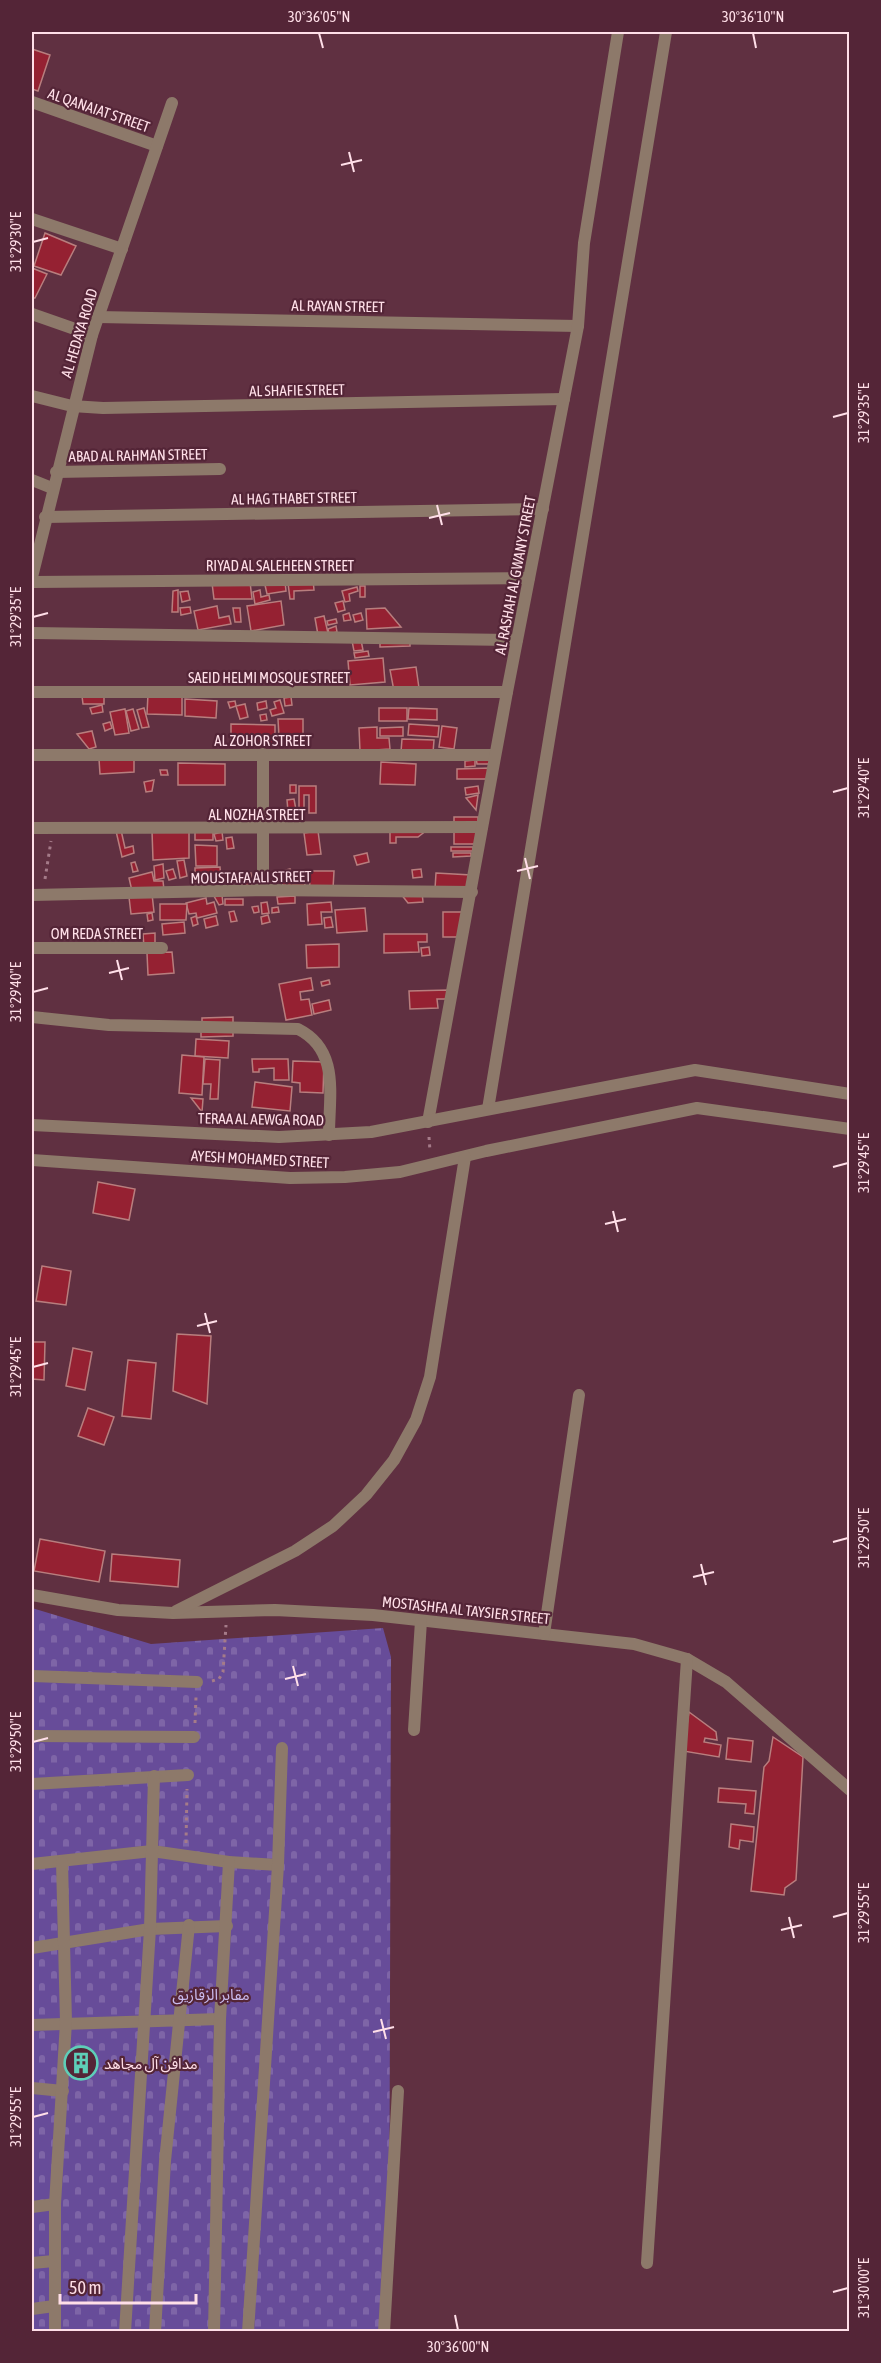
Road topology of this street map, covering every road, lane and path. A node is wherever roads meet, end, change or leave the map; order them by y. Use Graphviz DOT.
graph roads {
  1 [pos="618,32"];
  2 [pos="666,32"];
  3 [pos="32,102"];
  4 [pos="172,103"];
  5 [pos="157,146"];
  6 [pos="32,219"];
  7 [pos="122,249"];
  8 [pos="32,314"];
  9 [pos="98,317"];
  10 [pos="578,326"];
  11 [pos="92,335"];
  12 [pos="32,396"];
  13 [pos="564,399"];
  14 [pos="72,406"];
  15 [pos="220,469"];
  16 [pos="56,472"];
  17 [pos="32,480"];
  18 [pos="52,488"];
  19 [pos="543,509"];
  20 [pos="45,517"];
  21 [pos="32,577"];
  22 [pos="529,578"];
  23 [pos="32,582"];
  24 [pos="32,633"];
  25 [pos="517,639"];
  26 [pos="32,692"];
  27 [pos="507,692"];
  28 [pos="263,754"];
  29 [pos="32,755"];
  30 [pos="495,755"];
  31 [pos="482,827"];
  32 [pos="32,828"];
  33 [pos="53,828"];
  34 [pos="263,830"];
  35 [pos="263,891"];
  36 [pos="472,892"];
  37 [pos="37,896"];
  38 [pos="32,948"];
  39 [pos="162,948"];
  40 [pos="32,1017"];
  41 [pos="849,1094"];
  42 [pos="488,1108"];
  43 [pos="428,1122"];
  44 [pos="32,1125"];
  45 [pos="849,1128"];
  46 [pos="329,1135"];
  47 [pos="465,1157"];
  48 [pos="32,1160"];
  49 [pos="430,1165"];
  50 [pos="579,1395"];
  51 [pos="32,1595"];
  52 [pos="227,1612"];
  53 [pos="172,1613"];
  54 [pos="421,1621"];
  55 [pos="544,1634"];
  56 [pos="687,1659"];
  57 [pos="32,1676"];
  58 [pos="197,1682"];
  59 [pos="414,1730"];
  60 [pos="32,1736"];
  61 [pos="194,1737"];
  62 [pos="282,1748"];
  63 [pos="188,1775"];
  64 [pos="154,1776"];
  65 [pos="32,1784"];
  66 [pos="849,1790"];
  67 [pos="152,1851"];
  68 [pos="185,1854"];
  69 [pos="62,1862"];
  70 [pos="229,1862"];
  71 [pos="32,1864"];
  72 [pos="278,1865"];
  73 [pos="189,1925"];
  74 [pos="227,1926"];
  75 [pos="150,1929"];
  76 [pos="63,1943"];
  77 [pos="32,1948"];
  78 [pos="180,2018"];
  79 [pos="145,2019"];
  80 [pos="220,2019"];
  81 [pos="66,2022"];
  82 [pos="32,2025"];
  83 [pos="32,2088"];
  84 [pos="63,2091"];
  85 [pos="398,2091"];
  86 [pos="55,2204"];
  87 [pos="32,2207"];
  88 [pos="54,2261"];
  89 [pos="32,2263"];
  90 [pos="647,2263"];
  91 [pos="54,2306"];
  92 [pos="32,2309"];
  93 [pos="55,2331"];
  94 [pos="125,2331"];
  95 [pos="155,2331"];
  96 [pos="214,2331"];
  97 [pos="248,2331"];
  98 [pos="384,2331"];
  1 -- 10 [label="street, AL RASHAH AL GWANY STREET"];
  2 -- 42 [label="street"];
  3 -- 5 [label="street, AL QANAIAT STREET"];
  4 -- 5 [label="street, AL HEDAYA ROAD"];
  5 -- 7 [label="street, AL HEDAYA ROAD"];
  6 -- 7 [label="street"];
  7 -- 9 [label="street, AL HEDAYA ROAD"];
  8 -- 11 [label="street"];
  9 -- 10 [label="street, AL RAYAN STREET"];
  9 -- 11 [label="street, AL HEDAYA ROAD"];
  10 -- 13 [label="street, AL RASHAH AL GWANY STREET"];
  11 -- 14 [label="street, AL HEDAYA ROAD"];
  12 -- 14 [label="street, AL SHAFIE STREET"];
  13 -- 14 [label="street, AL SHAFIE STREET"];
  13 -- 19 [label="street, AL RASHAH AL GWANY STREET"];
  14 -- 16 [label="street, AL HEDAYA ROAD"];
  15 -- 16 [label="street, ABAD AL RAHMAN STREET"];
  16 -- 18 [label="street, AL HEDAYA ROAD"];
  17 -- 18 [label="street"];
  18 -- 20 [label="street, AL HEDAYA ROAD"];
  19 -- 20 [label="street, AL HAG THABET STREET"];
  19 -- 22 [label="street, AL RASHAH AL GWANY STREET"];
  20 -- 21 [label="street, AL HEDAYA ROAD"];
  22 -- 23 [label="street, RIYAD AL SALEHEEN STREET"];
  22 -- 25 [label="street, AL RASHAH AL GWANY STREET"];
  24 -- 25 [label="street"];
  25 -- 27 [label="street, AL RASHAH AL GWANY STREET"];
  26 -- 27 [label="street, SAEID HELMI MOSQUE STREET"];
  27 -- 30 [label="street, AL RASHAH AL GWANY STREET"];
  28 -- 29 [label="street, AL ZOHOR STREET"];
  28 -- 30 [label="street, AL ZOHOR STREET"];
  28 -- 34 [label="street"];
  30 -- 31 [label="street, AL RASHAH AL GWANY STREET"];
  31 -- 34 [label="street, AL NOZHA STREET"];
  31 -- 36 [label="street, AL RASHAH AL GWANY STREET"];
  32 -- 33 [label="street, AL NOZHA STREET"];
  33 -- 34 [label="street, AL NOZHA STREET"];
  33 -- 37 [label="path"];
  34 -- 35 [label="street"];
  35 -- 36 [label="street, MOUSTAFA ALI STREET"];
  35 -- 37 [label="street, MOUSTAFA ALI STREET"];
  36 -- 43 [label="street, AL RASHAH AL GWANY STREET"];
  38 -- 39 [label="street, OM REDA STREET"];
  40 -- 46 [label="street"];
  41 -- 42 [label="street, TERAA AL AEWGA ROAD"];
  42 -- 43 [label="street, TERAA AL AEWGA ROAD"];
  43 -- 46 [label="street, TERAA AL AEWGA ROAD"];
  43 -- 49 [label="path"];
  44 -- 46 [label="street, TERAA AL AEWGA ROAD"];
  45 -- 47 [label="street, AYESH MOHAMED STREET"];
  47 -- 49 [label="street, AYESH MOHAMED STREET"];
  47 -- 53 [label="street"];
  48 -- 49 [label="street, AYESH MOHAMED STREET"];
  50 -- 55 [label="street"];
  51 -- 53 [label="street, MOSTASHFA AL TAYSIER STREET"];
  52 -- 53 [label="street, MOSTASHFA AL TAYSIER STREET"];
  52 -- 54 [label="street, MOSTASHFA AL TAYSIER STREET"];
  52 -- 58 [label="path"];
  54 -- 55 [label="street, MOSTASHFA AL TAYSIER STREET"];
  54 -- 59 [label="street"];
  55 -- 56 [label="street, MOSTASHFA AL TAYSIER STREET"];
  56 -- 66 [label="street, MOSTASHFA AL TAYSIER STREET"];
  56 -- 90 [label="street"];
  57 -- 58 [label="street"];
  58 -- 61 [label="path"];
  60 -- 61 [label="street"];
  62 -- 72 [label="street"];
  63 -- 64 [label="street"];
  63 -- 68 [label="path"];
  64 -- 65 [label="street"];
  64 -- 67 [label="street"];
  67 -- 68 [label="street"];
  67 -- 69 [label="street"];
  67 -- 75 [label="street"];
  68 -- 70 [label="street"];
  69 -- 71 [label="street"];
  69 -- 76 [label="street"];
  70 -- 72 [label="street"];
  70 -- 74 [label="street"];
  72 -- 97 [label="street"];
  73 -- 74 [label="street"];
  73 -- 75 [label="street"];
  73 -- 78 [label="street"];
  74 -- 80 [label="street"];
  75 -- 76 [label="street"];
  75 -- 79 [label="street"];
  76 -- 77 [label="street"];
  76 -- 81 [label="street"];
  78 -- 79 [label="street"];
  78 -- 80 [label="street"];
  78 -- 95 [label="street"];
  79 -- 81 [label="street"];
  79 -- 94 [label="street"];
  80 -- 96 [label="street"];
  81 -- 82 [label="street"];
  81 -- 84 [label="street"];
  83 -- 84 [label="street"];
  84 -- 86 [label="street"];
  85 -- 98 [label="street"];
  86 -- 87 [label="street"];
  86 -- 88 [label="street"];
  88 -- 89 [label="street"];
  88 -- 91 [label="street"];
  91 -- 92 [label="street"];
  91 -- 93 [label="street"];
}
